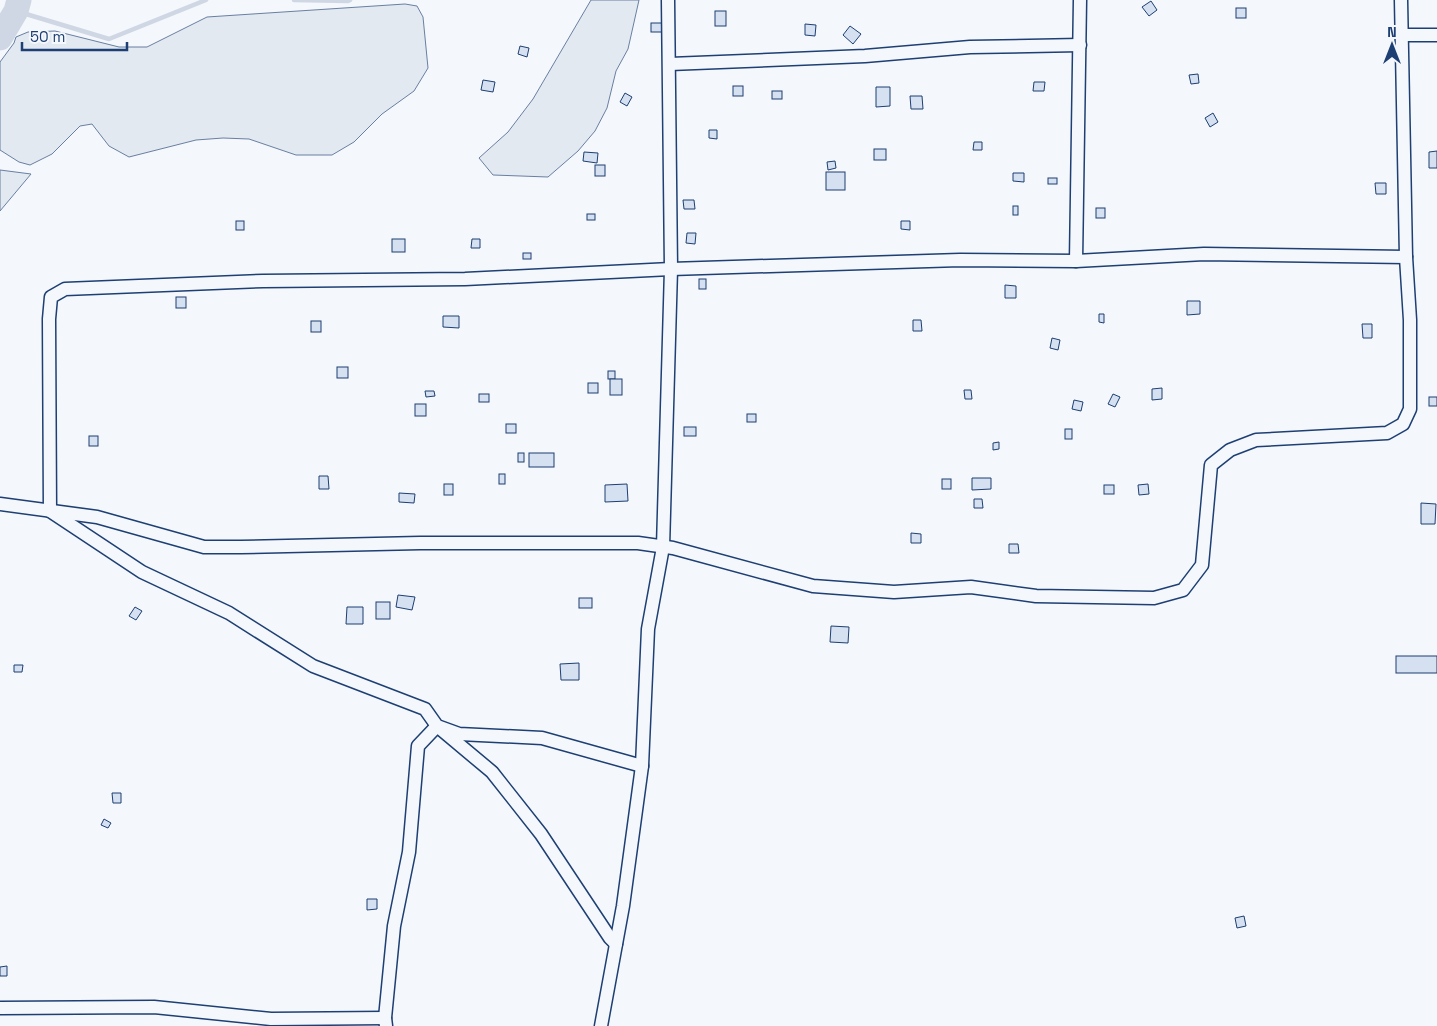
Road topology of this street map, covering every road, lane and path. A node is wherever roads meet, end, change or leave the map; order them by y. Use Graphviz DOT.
graph roads {
  1 [pos="668,0"];
  2 [pos="1080,0"];
  3 [pos="1401,0"];
  4 [pos="1402,35"];
  5 [pos="1437,35"];
  6 [pos="1080,45"];
  7 [pos="670,64"];
  8 [pos="1406,257"];
  9 [pos="1076,261"];
  10 [pos="670,269"];
  11 [pos="0,504"];
  12 [pos="50,511"];
  13 [pos="662,547"];
  14 [pos="438,726"];
  15 [pos="642,766"];
  16 [pos="616,944"];
  17 [pos="0,1008"];
  18 [pos="386,1022"];
  19 [pos="601,1026"];
  1 -- 7 [label="street"];
  2 -- 6 [label="street"];
  3 -- 4 [label="street"];
  4 -- 5 [label="street"];
  4 -- 8 [label="street"];
  6 -- 7 [label="street"];
  6 -- 9 [label="street"];
  7 -- 10 [label="street"];
  8 -- 9 [label="street"];
  8 -- 13 [label="street"];
  9 -- 10 [label="street"];
  10 -- 12 [label="street"];
  10 -- 13 [label="street"];
  11 -- 12 [label="street"];
  12 -- 13 [label="street"];
  12 -- 14 [label="street"];
  13 -- 15 [label="street"];
  14 -- 15 [label="street"];
  14 -- 16 [label="street"];
  14 -- 18 [label="street"];
  15 -- 16 [label="street"];
  16 -- 19 [label="street"];
  17 -- 18 [label="street"];
}
